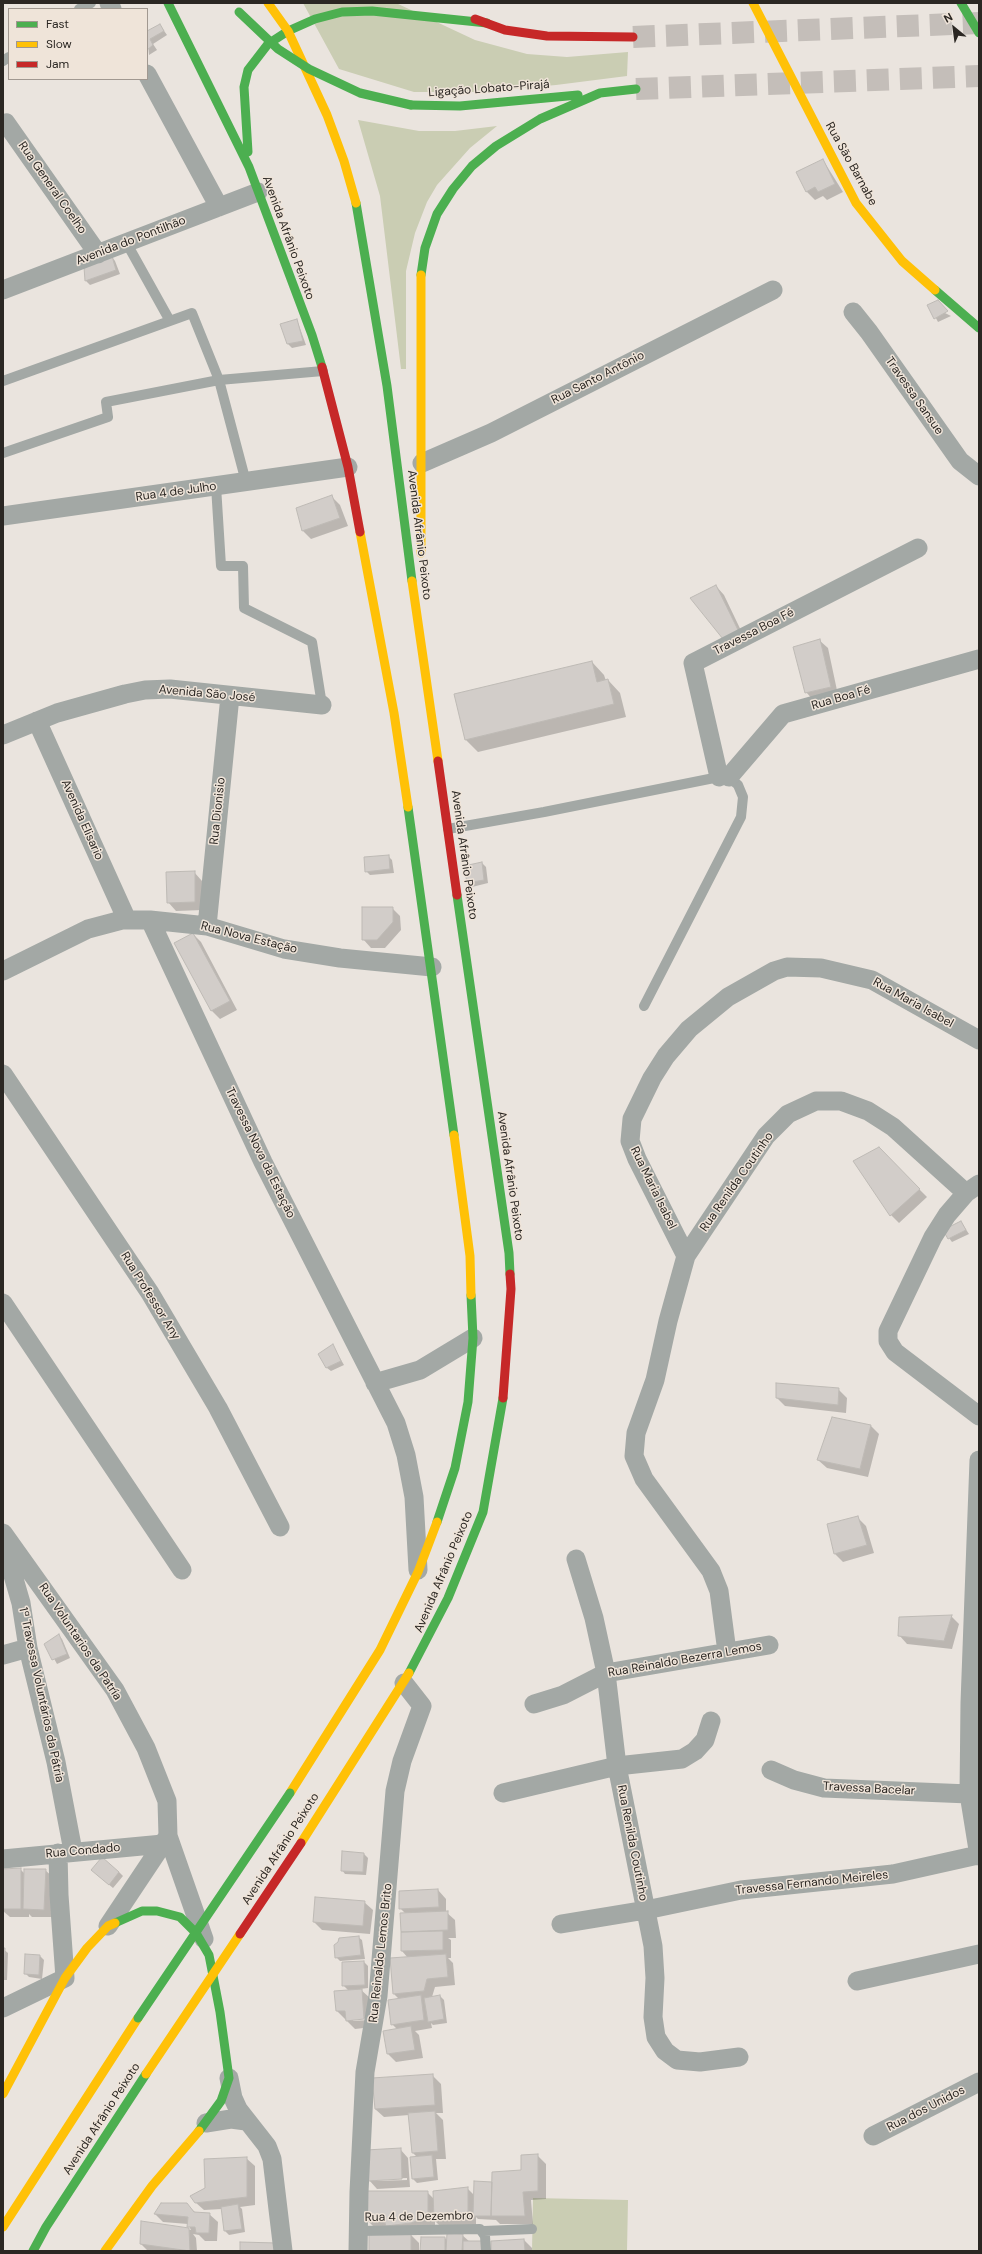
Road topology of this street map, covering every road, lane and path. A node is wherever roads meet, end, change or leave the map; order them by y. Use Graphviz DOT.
graph roads {
  1 [pos="91,3"];
  2 [pos="168,3"];
  3 [pos="231,3"];
  4 [pos="268,3"];
  5 [pos="753,3"];
  6 [pos="960,3"];
  7 [pos="81,8"];
  8 [pos="448,9"];
  9 [pos="488,23"];
  10 [pos="288,31"];
  11 [pos="979,34"];
  12 [pos="633,37"];
  13 [pos="148,76"];
  14 [pos="636,89"];
  15 [pos="600,93"];
  16 [pos="4,123"];
  17 [pos="249,167"];
  18 [pos="258,192"];
  19 [pos="219,207"];
  20 [pos="126,242"];
  21 [pos="98,254"];
  22 [pos="3,290"];
  23 [pos="773,290"];
  24 [pos="853,312"];
  25 [pos="170,321"];
  26 [pos="979,328"];
  27 [pos="323,371"];
  28 [pos="219,380"];
  29 [pos="3,381"];
  30 [pos="3,453"];
  31 [pos="422,463"];
  32 [pos="348,467"];
  33 [pos="979,476"];
  34 [pos="246,482"];
  35 [pos="216,486"];
  36 [pos="3,516"];
  37 [pos="918,548"];
  38 [pos="420,640"];
  39 [pos="979,659"];
  40 [pos="230,696"];
  41 [pos="322,705"];
  42 [pos="37,721"];
  43 [pos="3,735"];
  44 [pos="724,777"];
  45 [pos="448,828"];
  46 [pos="127,920"];
  47 [pos="150,920"];
  48 [pos="207,926"];
  49 [pos="432,967"];
  50 [pos="3,970"];
  51 [pos="644,1006"];
  52 [pos="979,1040"];
  53 [pos="3,1074"];
  54 [pos="972,1188"];
  55 [pos="686,1256"];
  56 [pos="3,1303"];
  57 [pos="473,1338"];
  58 [pos="375,1383"];
  59 [pos="979,1416"];
  60 [pos="979,1460"];
  61 [pos="280,1527"];
  62 [pos="3,1533"];
  63 [pos="3,1541"];
  64 [pos="576,1559"];
  65 [pos="182,1570"];
  66 [pos="418,1572"];
  67 [pos="769,1645"];
  68 [pos="28,1648"];
  69 [pos="727,1652"];
  70 [pos="3,1655"];
  71 [pos="606,1673"];
  72 [pos="404,1683"];
  73 [pos="974,1702"];
  74 [pos="534,1704"];
  75 [pos="711,1721"];
  76 [pos="617,1766"];
  77 [pos="771,1770"];
  78 [pos="503,1793"];
  79 [pos="974,1794"];
  80 [pos="166,1840"];
  81 [pos="66,1852"];
  82 [pos="979,1856"];
  83 [pos="3,1859"];
  84 [pos="646,1910"];
  85 [pos="561,1924"];
  86 [pos="108,1926"];
  87 [pos="979,1954"];
  88 [pos="209,1955"];
  89 [pos="65,1978"];
  90 [pos="857,1982"];
  91 [pos="3,2008"];
  92 [pos="738,2057"];
  93 [pos="229,2078"];
  94 [pos="979,2082"];
  95 [pos="3,2094"];
  96 [pos="246,2121"];
  97 [pos="206,2123"];
  98 [pos="873,2136"];
  99 [pos="3,2227"];
  100 [pos="532,2229"];
  101 [pos="358,2231"];
  102 [pos="484,2231"];
  103 [pos="33,2251"];
  104 [pos="105,2251"];
  105 [pos="283,2251"];
  106 [pos="358,2251"];
  107 [pos="486,2251"];
  1 -- 7 [label="lane"];
  2 -- 17 [label="main road, Avenida Afrânio Peixoto"];
  3 -- 15 [label="main road, Ligação Lobato-Pirajá, bridge"];
  4 -- 10 [label="main road, Avenida Afrânio Peixoto"];
  5 -- 26 [label="main road, Rua São Barnabe"];
  6 -- 11 [label="main road"];
  8 -- 9 [label="main road"];
  9 -- 10 [label="main road"];
  9 -- 12 [label="main road"];
  10 -- 17 [label="main road"];
  10 -- 38 [label="main road, Avenida Afrânio Peixoto"];
  13 -- 19 [label="street"];
  14 -- 15 [label="main road, Ligação Lobato-Pirajá"];
  15 -- 31 [label="main road"];
  16 -- 21 [label="street, Rua General Coelho"];
  17 -- 18 [label="main road, Avenida Afrânio Peixoto"];
  18 -- 19 [label="street, Avenida do Pontilhão"];
  18 -- 27 [label="main road, Avenida Afrânio Peixoto"];
  19 -- 20 [label="street, Avenida do Pontilhão"];
  20 -- 21 [label="street, Avenida do Pontilhão"];
  20 -- 25 [label="lane"];
  21 -- 22 [label="street, Avenida do Pontilhão"];
  23 -- 31 [label="street, Rua Santo Antônio"];
  24 -- 33 [label="street, Travessa Sansue"];
  25 -- 28 [label="lane"];
  25 -- 29 [label="lane"];
  27 -- 28 [label="lane"];
  27 -- 32 [label="main road, Avenida Afrânio Peixoto"];
  28 -- 30 [label="lane"];
  28 -- 34 [label="lane"];
  31 -- 38 [label="main road"];
  32 -- 34 [label="street, Rua 4 de Julho"];
  32 -- 49 [label="main road, Avenida Afrânio Peixoto"];
  34 -- 35 [label="street, Rua 4 de Julho"];
  35 -- 36 [label="street, Rua 4 de Julho"];
  35 -- 41 [label="lane"];
  37 -- 44 [label="street, Travessa Boa Fé"];
  38 -- 45 [label="main road, Avenida Afrânio Peixoto"];
  39 -- 44 [label="street, Rua Boa Fé"];
  40 -- 41 [label="street, Avenida São José"];
  40 -- 42 [label="street, Avenida São José"];
  40 -- 48 [label="street, Rua Dionisio"];
  42 -- 43 [label="street, Avenida São José"];
  42 -- 46 [label="street, Avenida Elisario"];
  44 -- 45 [label="lane"];
  44 -- 51 [label="lane"];
  45 -- 72 [label="main road, Avenida Afrânio Peixoto"];
  46 -- 47 [label="street, Rua Nova Estação"];
  46 -- 50 [label="street, Rua Nova Estação"];
  47 -- 48 [label="street, Rua Nova Estação"];
  47 -- 58 [label="street, Travessa Nova da Estação"];
  48 -- 49 [label="street, Rua Nova Estação"];
  49 -- 57 [label="main road, Avenida Afrânio Peixoto"];
  52 -- 55 [label="street, Rua Maria Isabel"];
  53 -- 61 [label="street, Rua Professor Any"];
  54 -- 55 [label="street, Rua Renilda Coutinho"];
  54 -- 59 [label="street"];
  55 -- 69 [label="street, Rua Renilda Coutinho"];
  56 -- 65 [label="street"];
  57 -- 58 [label="street"];
  57 -- 66 [label="main road, Avenida Afrânio Peixoto"];
  58 -- 66 [label="street, Travessa Nova da Estação"];
  60 -- 73 [label="street"];
  62 -- 80 [label="street, Rua Voluntarios da Patría"];
  63 -- 68 [label="street, 1ª Travessa Voluntários da Pátria"];
  64 -- 71 [label="street, Rua Renilda Coutinho"];
  66 -- 99 [label="main road, Avenida Afrânio Peixoto, bridge"];
  67 -- 69 [label="street, Rua Reinaldo Bezerra Lemos"];
  68 -- 70 [label="street"];
  68 -- 81 [label="street, 1ª Travessa Voluntários da Pátria"];
  69 -- 71 [label="street, Rua Reinaldo Bezerra Lemos"];
  71 -- 74 [label="street, Rua Reinaldo Bezerra Lemos"];
  71 -- 76 [label="street, Rua Renilda Coutinho"];
  72 -- 101 [label="street, Rua Reinaldo Lemos Brito"];
  72 -- 103 [label="main road, Avenida Afrânio Peixoto, bridge"];
  73 -- 79 [label="street"];
  75 -- 76 [label="street"];
  76 -- 78 [label="street"];
  76 -- 84 [label="street, Rua Renilda Coutinho"];
  77 -- 79 [label="street, Travessa Bacelar"];
  79 -- 82 [label="street"];
  80 -- 81 [label="street, Rua Condado"];
  80 -- 86 [label="street"];
  80 -- 88 [label="street, Rua Voluntarios da Patría"];
  81 -- 83 [label="street, Rua Condado"];
  81 -- 89 [label="street, 1ª Travessa Voluntários da Pátria"];
  82 -- 84 [label="street, Travessa Fernando Meireles"];
  84 -- 85 [label="street, Travessa Fernando Meireles"];
  84 -- 92 [label="street, Rua Renilda Coutinho"];
  86 -- 88 [label="main road"];
  86 -- 89 [label="main road"];
  87 -- 90 [label="street"];
  88 -- 93 [label="main road"];
  89 -- 91 [label="street"];
  89 -- 95 [label="main road"];
  93 -- 96 [label="street"];
  93 -- 97 [label="main road"];
  94 -- 98 [label="street, Rua dos Unidos"];
  96 -- 97 [label="street"];
  96 -- 105 [label="street"];
  97 -- 104 [label="main road"];
  100 -- 102 [label="lane"];
  101 -- 102 [label="lane, Rua 4 de Dezembro"];
  101 -- 106 [label="street, Rua Reinaldo Lemos Brito"];
  102 -- 107 [label="lane, Rua 4 de Dezembro"];
}
